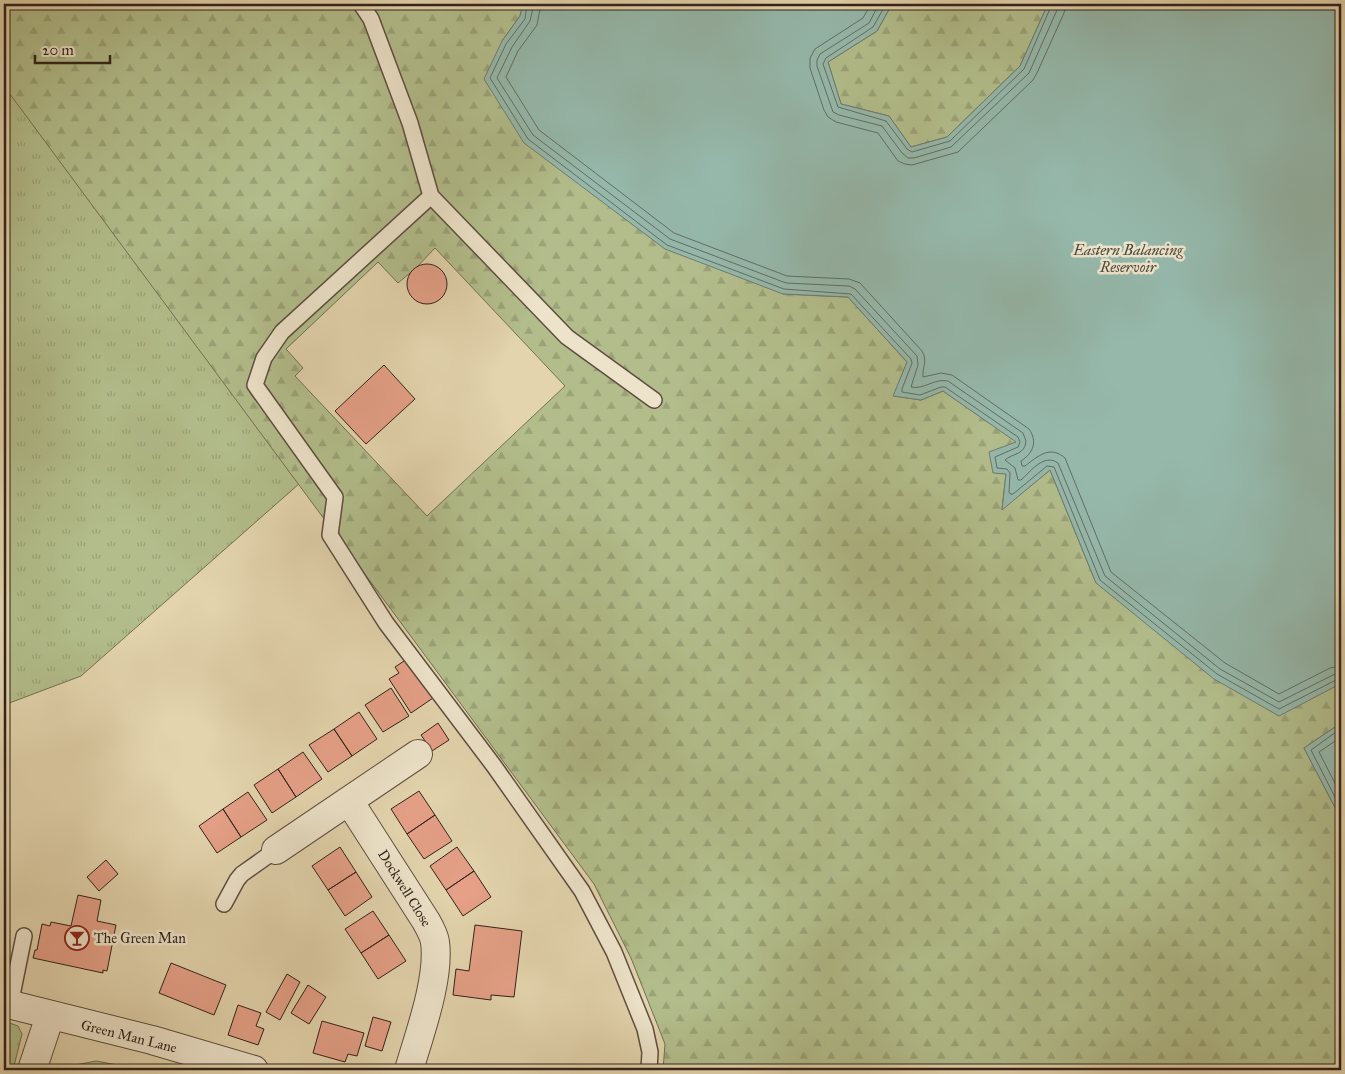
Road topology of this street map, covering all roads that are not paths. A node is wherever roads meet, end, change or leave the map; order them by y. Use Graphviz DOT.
graph roads {
  1 [pos="361,4"];
  2 [pos="431,196"];
  3 [pos="654,400"];
  4 [pos="418,754"];
  5 [pos="349,801"];
  6 [pos="276,850"];
  7 [pos="224,904"];
  8 [pos="24,936"];
  9 [pos="7,1004"];
  10 [pos="50,1016"];
  11 [pos="32,1070"];
  12 [pos="254,1070"];
  13 [pos="409,1070"];
  14 [pos="649,1070"];
  1 -- 2 [label="lane"];
  2 -- 3 [label="lane"];
  2 -- 14 [label="lane"];
  4 -- 5 [label="street"];
  5 -- 6 [label="street"];
  5 -- 13 [label="street, Dockwell Close"];
  6 -- 7 [label="lane"];
  8 -- 9 [label="lane"];
  9 -- 10 [label="street, Green Man Lane"];
  10 -- 11 [label="street"];
  10 -- 12 [label="street, Green Man Lane"];
}
